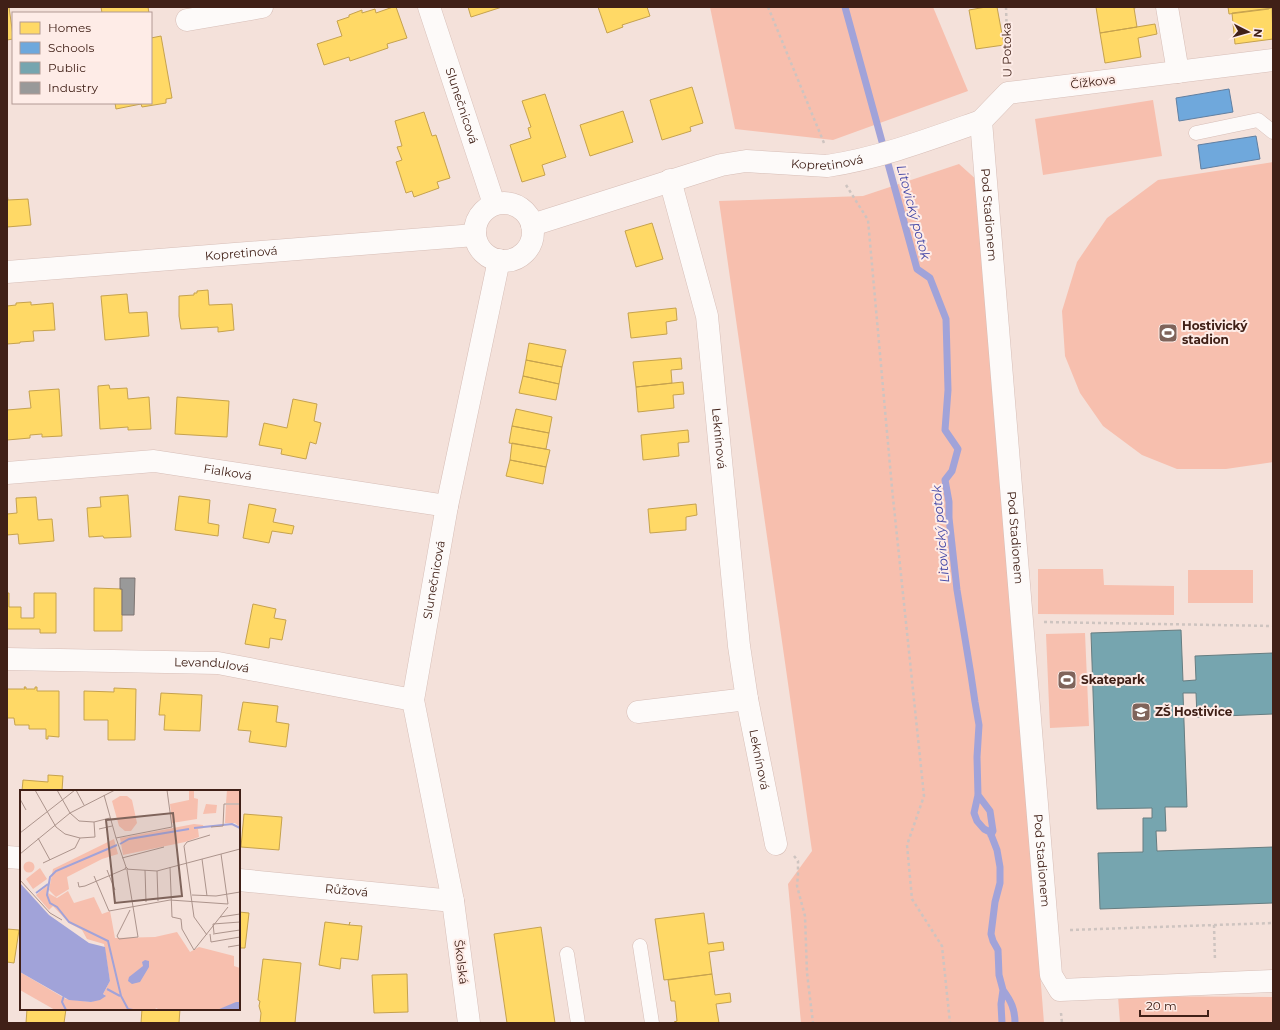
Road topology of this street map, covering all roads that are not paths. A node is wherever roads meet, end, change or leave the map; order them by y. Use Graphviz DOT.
graph roads {
  1 [pos="262,7"];
  2 [pos="429,7"];
  3 [pos="1168,7"];
  4 [pos="187,20"];
  5 [pos="1273,60"];
  6 [pos="1178,72"];
  7 [pos="981,121"];
  8 [pos="1273,132"];
  9 [pos="1196,133"];
  10 [pos="670,180"];
  11 [pos="494,204"];
  12 [pos="532,225"];
  13 [pos="475,235"];
  14 [pos="499,260"];
  15 [pos="7,272"];
  16 [pos="7,473"];
  17 [pos="447,506"];
  18 [pos="7,659"];
  19 [pos="747,699"];
  20 [pos="413,700"];
  21 [pos="638,712"];
  22 [pos="775,839"];
  23 [pos="7,857"];
  24 [pos="20,858"];
  25 [pos="240,880"];
  26 [pos="453,901"];
  27 [pos="640,946"];
  28 [pos="567,954"];
  29 [pos="1273,981"];
  30 [pos="469,1023"];
  31 [pos="578,1023"];
  32 [pos="652,1023"];
  1 -- 4 [label="street"];
  2 -- 11 [label="street, Slunečnicová"];
  3 -- 6 [label="street"];
  5 -- 6 [label="street, Čížkova"];
  6 -- 7 [label="street, Čížkova"];
  7 -- 10 [label="street, Kopretinová"];
  7 -- 29 [label="street, Pod Stadionem"];
  8 -- 9 [label="lane"];
  10 -- 12 [label="street"];
  10 -- 19 [label="street, Leknínová"];
  11 -- 12 [label="street"];
  11 -- 13 [label="street"];
  12 -- 14 [label="street"];
  13 -- 14 [label="street"];
  13 -- 15 [label="street, Kopretinová"];
  14 -- 17 [label="street, Slunečnicová"];
  16 -- 17 [label="street, Fialková"];
  17 -- 20 [label="street, Slunečnicová"];
  18 -- 20 [label="street, Levandulová"];
  19 -- 21 [label="street"];
  19 -- 22 [label="street, Leknínová"];
  20 -- 26 [label="street, Slunečnicová"];
  23 -- 24 [label="street"];
  25 -- 26 [label="street, Růžová"];
  26 -- 30 [label="street, Školská"];
  27 -- 32 [label="lane"];
  28 -- 31 [label="lane"];
}
